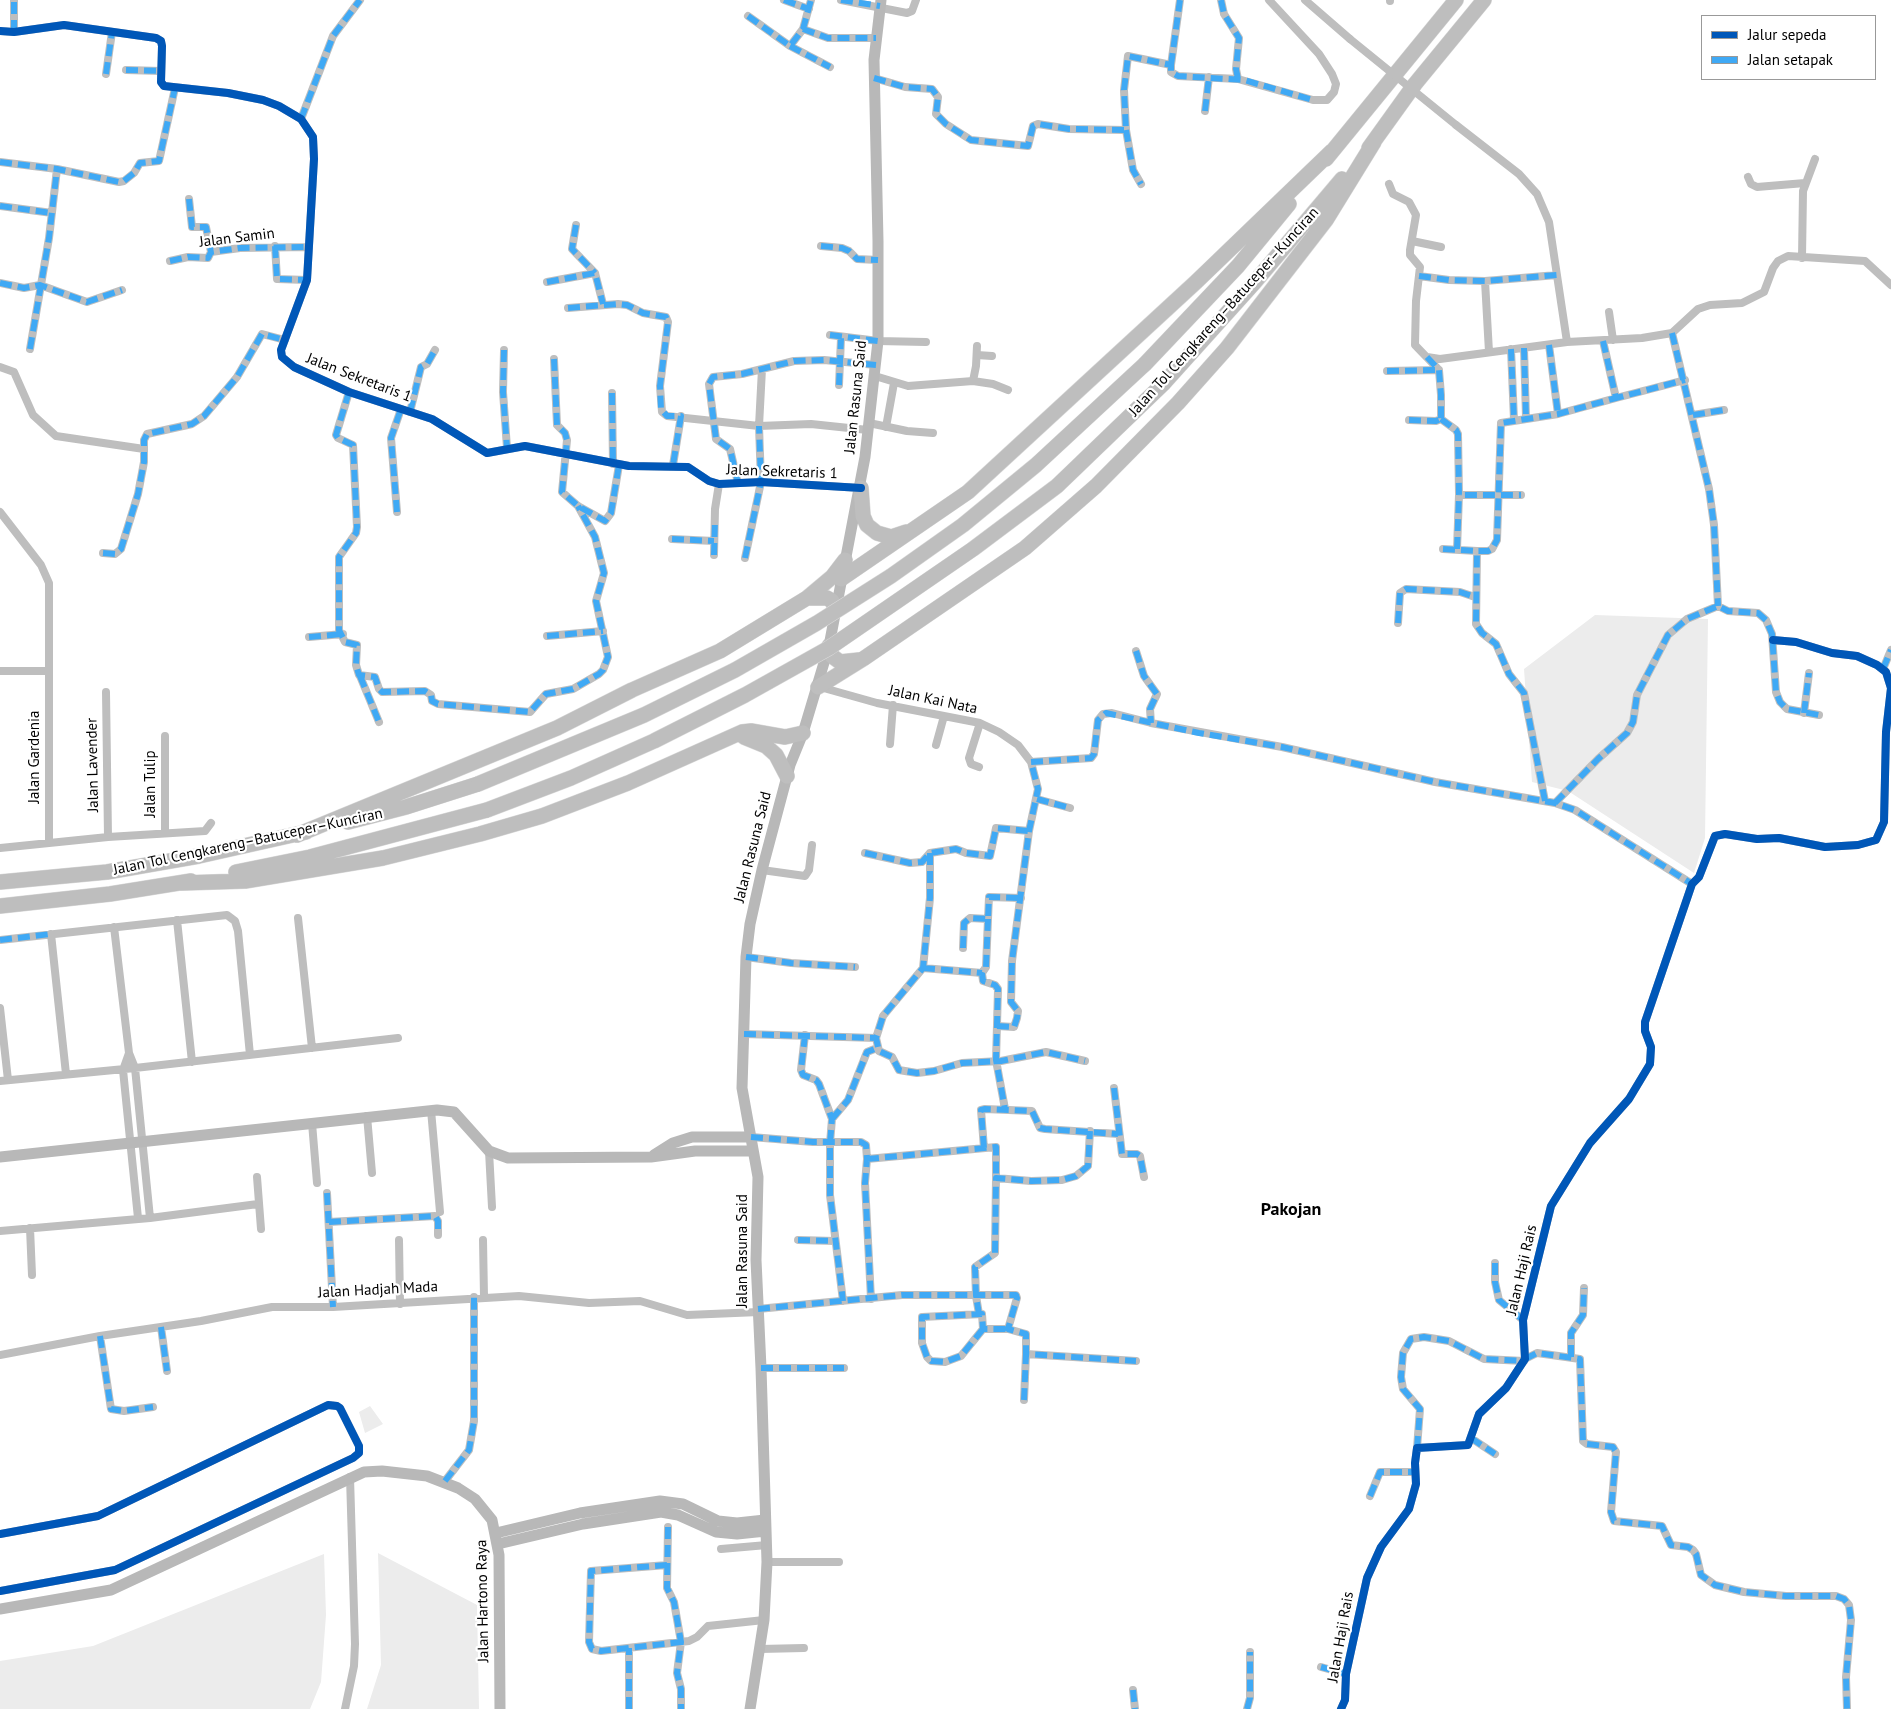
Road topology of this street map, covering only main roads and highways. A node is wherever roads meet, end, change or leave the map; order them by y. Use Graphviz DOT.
graph roads {
  1 [pos="1456,0"];
  2 [pos="1484,0"];
  3 [pos="1374,142"];
  4 [pos="1332,151"];
  5 [pos="861,488"];
  6 [pos="914,530"];
  7 [pos="845,560"];
  8 [pos="841,579"];
  9 [pos="807,598"];
  10 [pos="836,608"];
  11 [pos="829,646"];
  12 [pos="863,659"];
  13 [pos="818,687"];
  14 [pos="803,733"];
  15 [pos="728,737"];
  16 [pos="787,776"];
  17 [pos="297,835"];
  18 [pos="0,882"];
  19 [pos="182,884"];
  20 [pos="0,906"];
  1 -- 4 [label="highway, Jalan Tol Cengkareng–Batuceper–Kunciran"];
  2 -- 3 [label="highway, Jalan Tol Cengkareng–Batuceper–Kunciran"];
  3 -- 12 [label="highway"];
  3 -- 19 [label="highway, Jalan Tol Cengkareng–Batuceper–Kunciran, bridge"];
  4 -- 6 [label="highway"];
  4 -- 17 [label="highway, Jalan Tol Cengkareng–Batuceper–Kunciran, bridge"];
  5 -- 6 [label="highway"];
  6 -- 8 [label="highway"];
  7 -- 9 [label="highway"];
  9 -- 10 [label="highway"];
  9 -- 17 [label="highway"];
  11 -- 12 [label="highway"];
  12 -- 13 [label="highway"];
  14 -- 15 [label="highway"];
  15 -- 16 [label="highway"];
  15 -- 19 [label="highway"];
  17 -- 18 [label="highway, Jalan Tol Cengkareng–Batuceper–Kunciran"];
  19 -- 20 [label="highway, Jalan Tol Cengkareng–Batuceper–Kunciran"];
}
